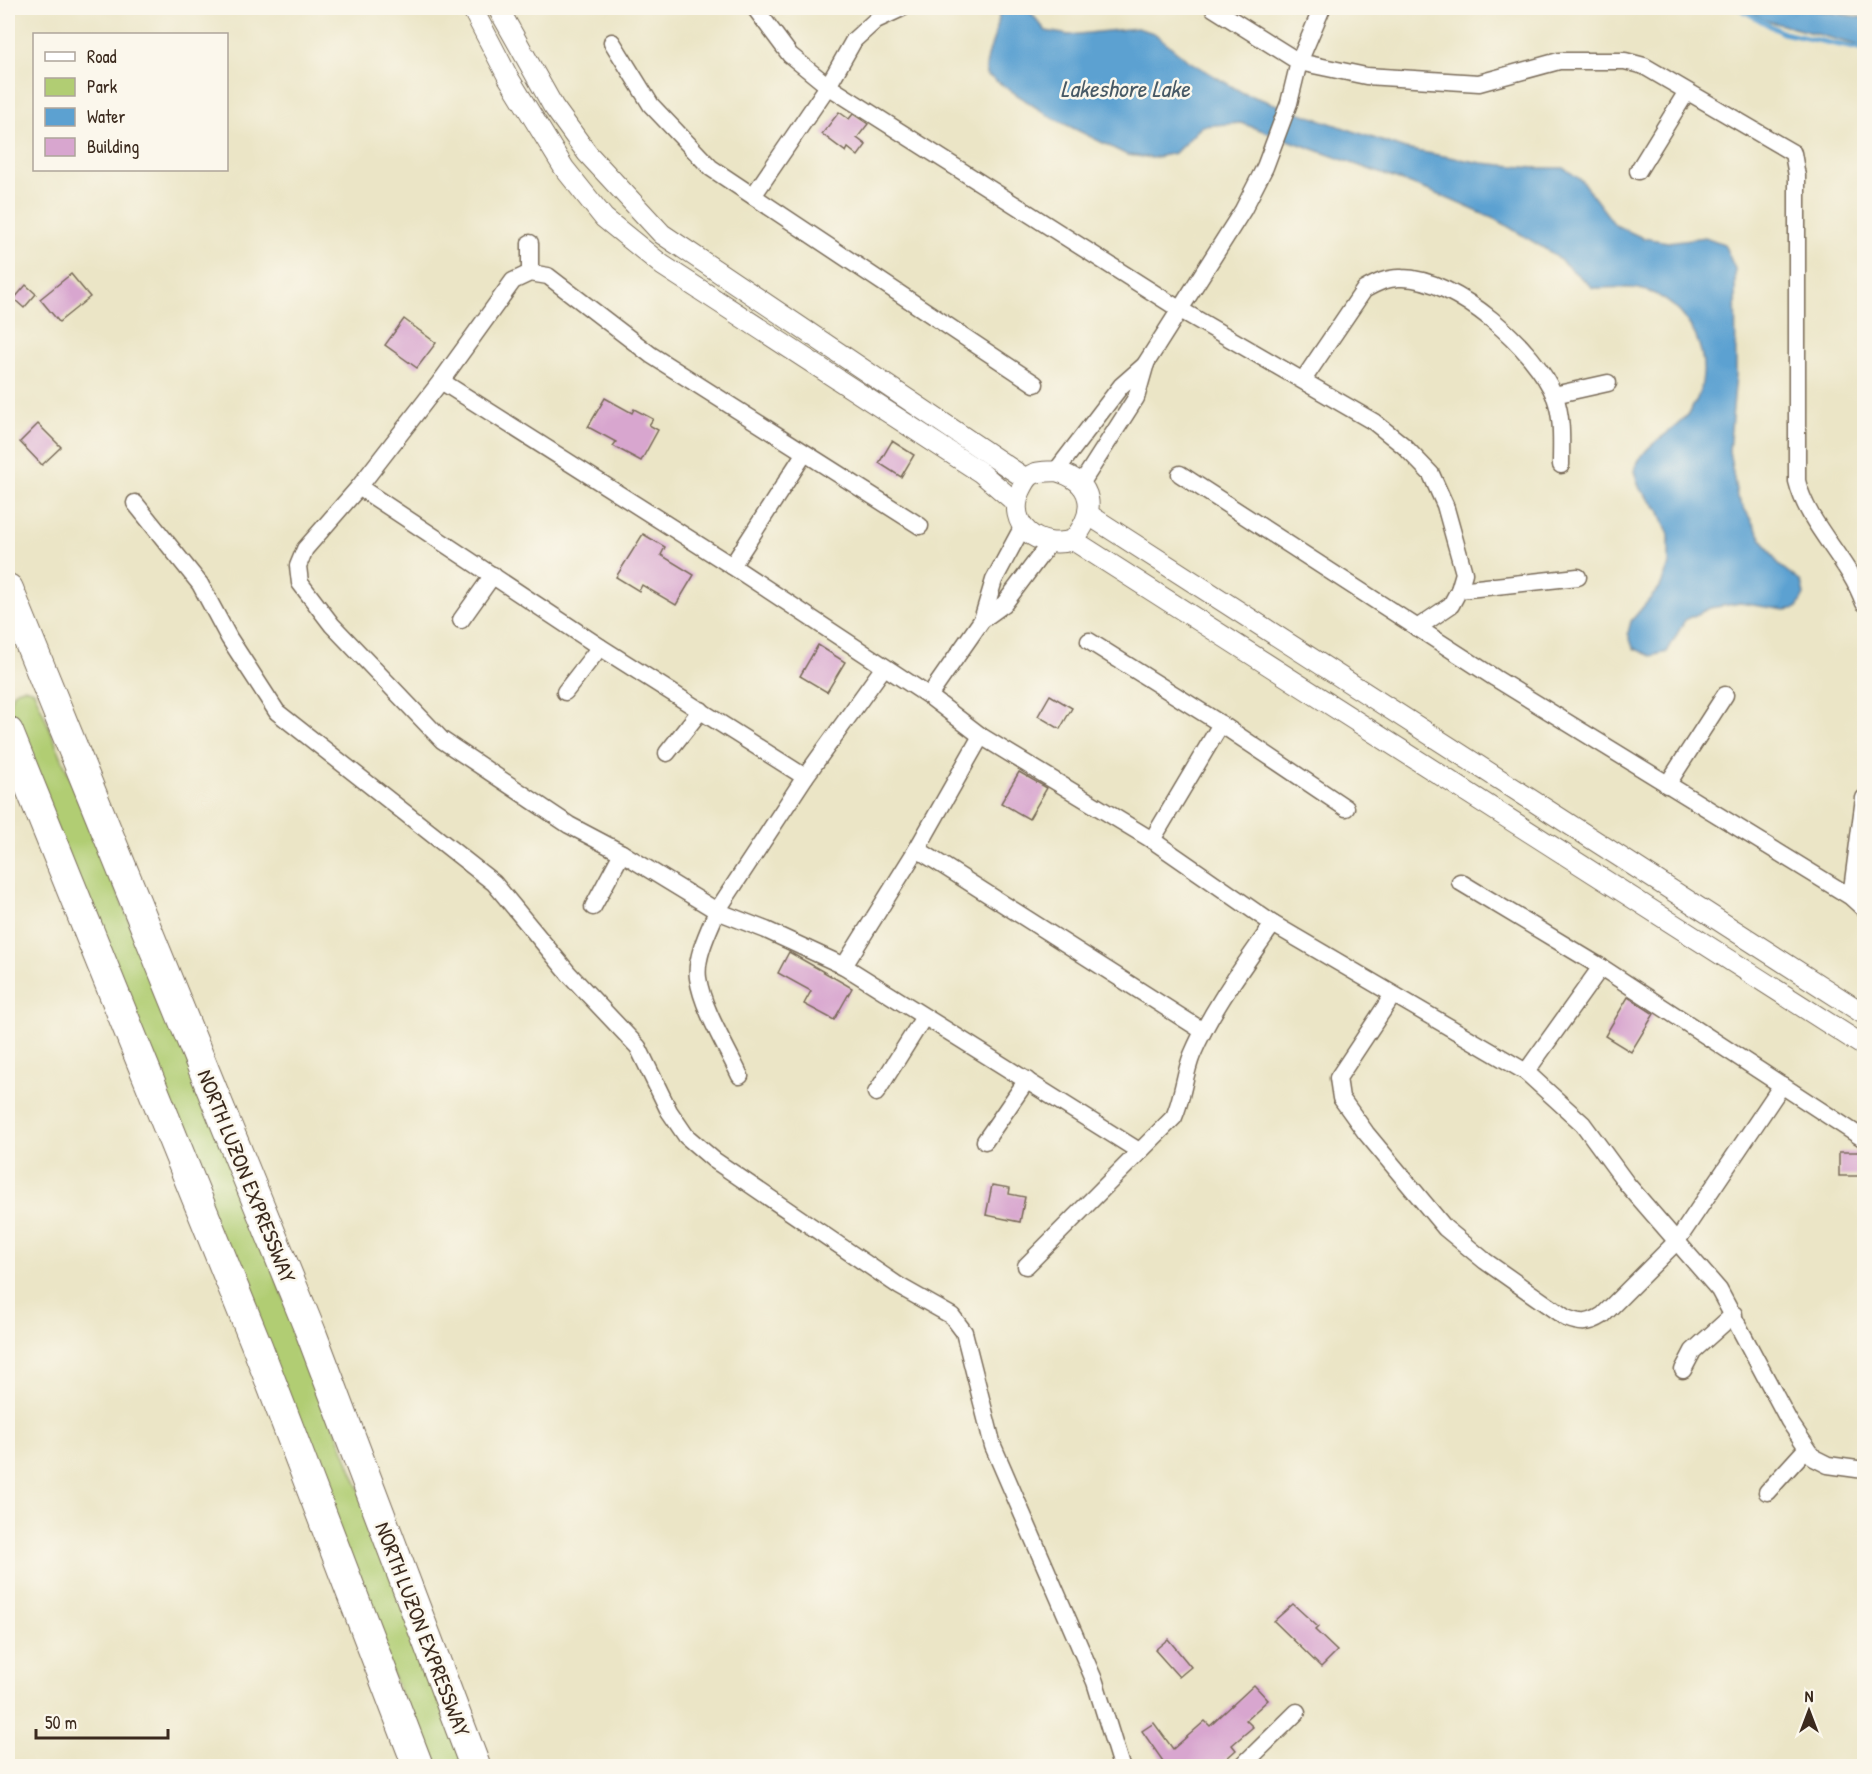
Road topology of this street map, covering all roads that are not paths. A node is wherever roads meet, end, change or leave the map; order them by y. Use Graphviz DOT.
graph roads {
  1 [pos="472,8"];
  2 [pos="498,8"];
  3 [pos="755,8"];
  4 [pos="902,8"];
  5 [pos="1213,8"];
  6 [pos="1322,8"];
  7 [pos="612,42"];
  8 [pos="1299,62"];
  9 [pos="828,86"];
  10 [pos="1686,93"];
  11 [pos="1638,171"];
  12 [pos="753,196"];
  13 [pos="530,243"];
  14 [pos="530,273"];
  15 [pos="1179,309"];
  16 [pos="1146,363"];
  17 [pos="1304,380"];
  18 [pos="441,381"];
  19 [pos="1035,384"];
  20 [pos="1608,384"];
  21 [pos="1554,396"];
  22 [pos="804,454"];
  23 [pos="1561,465"];
  24 [pos="1056,471"];
  25 [pos="1180,474"];
  26 [pos="1026,479"];
  27 [pos="1081,484"];
  28 [pos="359,486"];
  29 [pos="1015,502"];
  30 [pos="135,503"];
  31 [pos="1089,515"];
  32 [pos="920,526"];
  33 [pos="1023,526"];
  34 [pos="1072,540"];
  35 [pos="1049,544"];
  36 [pos="732,566"];
  37 [pos="493,576"];
  38 [pos="1578,577"];
  39 [pos="8,589"];
  40 [pos="1459,590"];
  41 [pos="1864,603"];
  42 [pos="462,620"];
  43 [pos="982,620"];
  44 [pos="1418,628"];
  45 [pos="1089,641"];
  46 [pos="600,647"];
  47 [pos="884,667"];
  48 [pos="565,692"];
  49 [pos="1725,695"];
  50 [pos="929,696"];
  51 [pos="701,710"];
  52 [pos="1221,724"];
  53 [pos="8,732"];
  54 [pos="981,736"];
  55 [pos="667,753"];
  56 [pos="805,777"];
  57 [pos="1667,785"];
  58 [pos="1864,798"];
  59 [pos="1346,808"];
  60 [pos="1152,840"];
  61 [pos="917,849"];
  62 [pos="622,853"];
  63 [pos="1460,882"];
  64 [pos="1851,897"];
  65 [pos="593,907"];
  66 [pos="1864,909"];
  67 [pos="717,911"];
  68 [pos="1273,924"];
  69 [pos="844,966"];
  70 [pos="1601,967"];
  71 [pos="1393,995"];
  72 [pos="1864,1014"];
  73 [pos="924,1017"];
  74 [pos="1203,1031"];
  75 [pos="1864,1046"];
  76 [pos="1526,1072"];
  77 [pos="740,1076"];
  78 [pos="1027,1080"];
  79 [pos="1782,1085"];
  80 [pos="876,1093"];
  81 [pos="1864,1139"];
  82 [pos="985,1141"];
  83 [pos="1138,1151"];
  84 [pos="1677,1241"];
  85 [pos="1026,1266"];
  86 [pos="1734,1314"];
  87 [pos="1683,1370"];
  88 [pos="1806,1449"];
  89 [pos="1864,1470"];
  90 [pos="1767,1492"];
  91 [pos="1297,1712"];
  92 [pos="417,1767"];
  93 [pos="476,1767"];
  94 [pos="1120,1767"];
  95 [pos="1242,1767"];
  1 -- 29 [label="street"];
  2 -- 26 [label="street"];
  3 -- 9 [label="street"];
  4 -- 9 [label="street"];
  5 -- 8 [label="street"];
  6 -- 8 [label="street"];
  7 -- 12 [label="street"];
  8 -- 10 [label="street"];
  8 -- 15 [label="street"];
  9 -- 12 [label="street"];
  9 -- 15 [label="street"];
  10 -- 11 [label="street"];
  10 -- 41 [label="street"];
  12 -- 19 [label="street"];
  13 -- 14 [label="street"];
  14 -- 18 [label="street"];
  14 -- 22 [label="street"];
  15 -- 16 [label="street"];
  15 -- 17 [label="street"];
  16 -- 24 [label="street"];
  16 -- 27 [label="street"];
  17 -- 21 [label="street"];
  17 -- 40 [label="street"];
  18 -- 28 [label="street"];
  18 -- 36 [label="street"];
  20 -- 21 [label="street"];
  21 -- 23 [label="street"];
  22 -- 32 [label="street"];
  22 -- 36 [label="street"];
  24 -- 26 [label="street"];
  24 -- 27 [label="street"];
  25 -- 44 [label="street"];
  26 -- 29 [label="street"];
  27 -- 31 [label="street"];
  28 -- 37 [label="street"];
  28 -- 62 [label="street"];
  29 -- 33 [label="street"];
  30 -- 94 [label="street"];
  31 -- 34 [label="street"];
  31 -- 72 [label="street"];
  33 -- 35 [label="street"];
  33 -- 43 [label="street"];
  34 -- 35 [label="street"];
  34 -- 75 [label="street"];
  35 -- 43 [label="street"];
  36 -- 47 [label="street"];
  37 -- 42 [label="street"];
  37 -- 46 [label="street"];
  38 -- 40 [label="street"];
  39 -- 93 [label="highway, NORTH LUZON EXPRESSWAY"];
  40 -- 44 [label="street"];
  43 -- 50 [label="street"];
  44 -- 57 [label="street"];
  45 -- 52 [label="street"];
  46 -- 48 [label="street"];
  46 -- 51 [label="street"];
  47 -- 50 [label="street"];
  47 -- 56 [label="street"];
  49 -- 57 [label="street"];
  50 -- 54 [label="street"];
  51 -- 55 [label="street"];
  51 -- 56 [label="street"];
  52 -- 59 [label="street"];
  52 -- 60 [label="street"];
  53 -- 92 [label="highway"];
  54 -- 60 [label="street"];
  54 -- 61 [label="street"];
  56 -- 67 [label="street"];
  57 -- 64 [label="street"];
  58 -- 64 [label="street"];
  60 -- 68 [label="street"];
  61 -- 69 [label="street"];
  61 -- 74 [label="street"];
  62 -- 65 [label="street"];
  62 -- 67 [label="street"];
  63 -- 70 [label="street"];
  64 -- 66 [label="street"];
  67 -- 69 [label="street"];
  67 -- 77 [label="street"];
  68 -- 71 [label="street"];
  68 -- 74 [label="street"];
  69 -- 73 [label="street"];
  70 -- 76 [label="street"];
  70 -- 79 [label="street"];
  71 -- 76 [label="street"];
  71 -- 84 [label="street"];
  73 -- 78 [label="street"];
  73 -- 80 [label="street"];
  74 -- 83 [label="street"];
  76 -- 84 [label="street"];
  78 -- 82 [label="street"];
  78 -- 83 [label="street"];
  79 -- 81 [label="street"];
  79 -- 84 [label="street"];
  83 -- 85 [label="street"];
  84 -- 86 [label="street"];
  86 -- 87 [label="street"];
  86 -- 88 [label="street"];
  88 -- 89 [label="street"];
  88 -- 90 [label="street"];
  91 -- 95 [label="street"];
}
